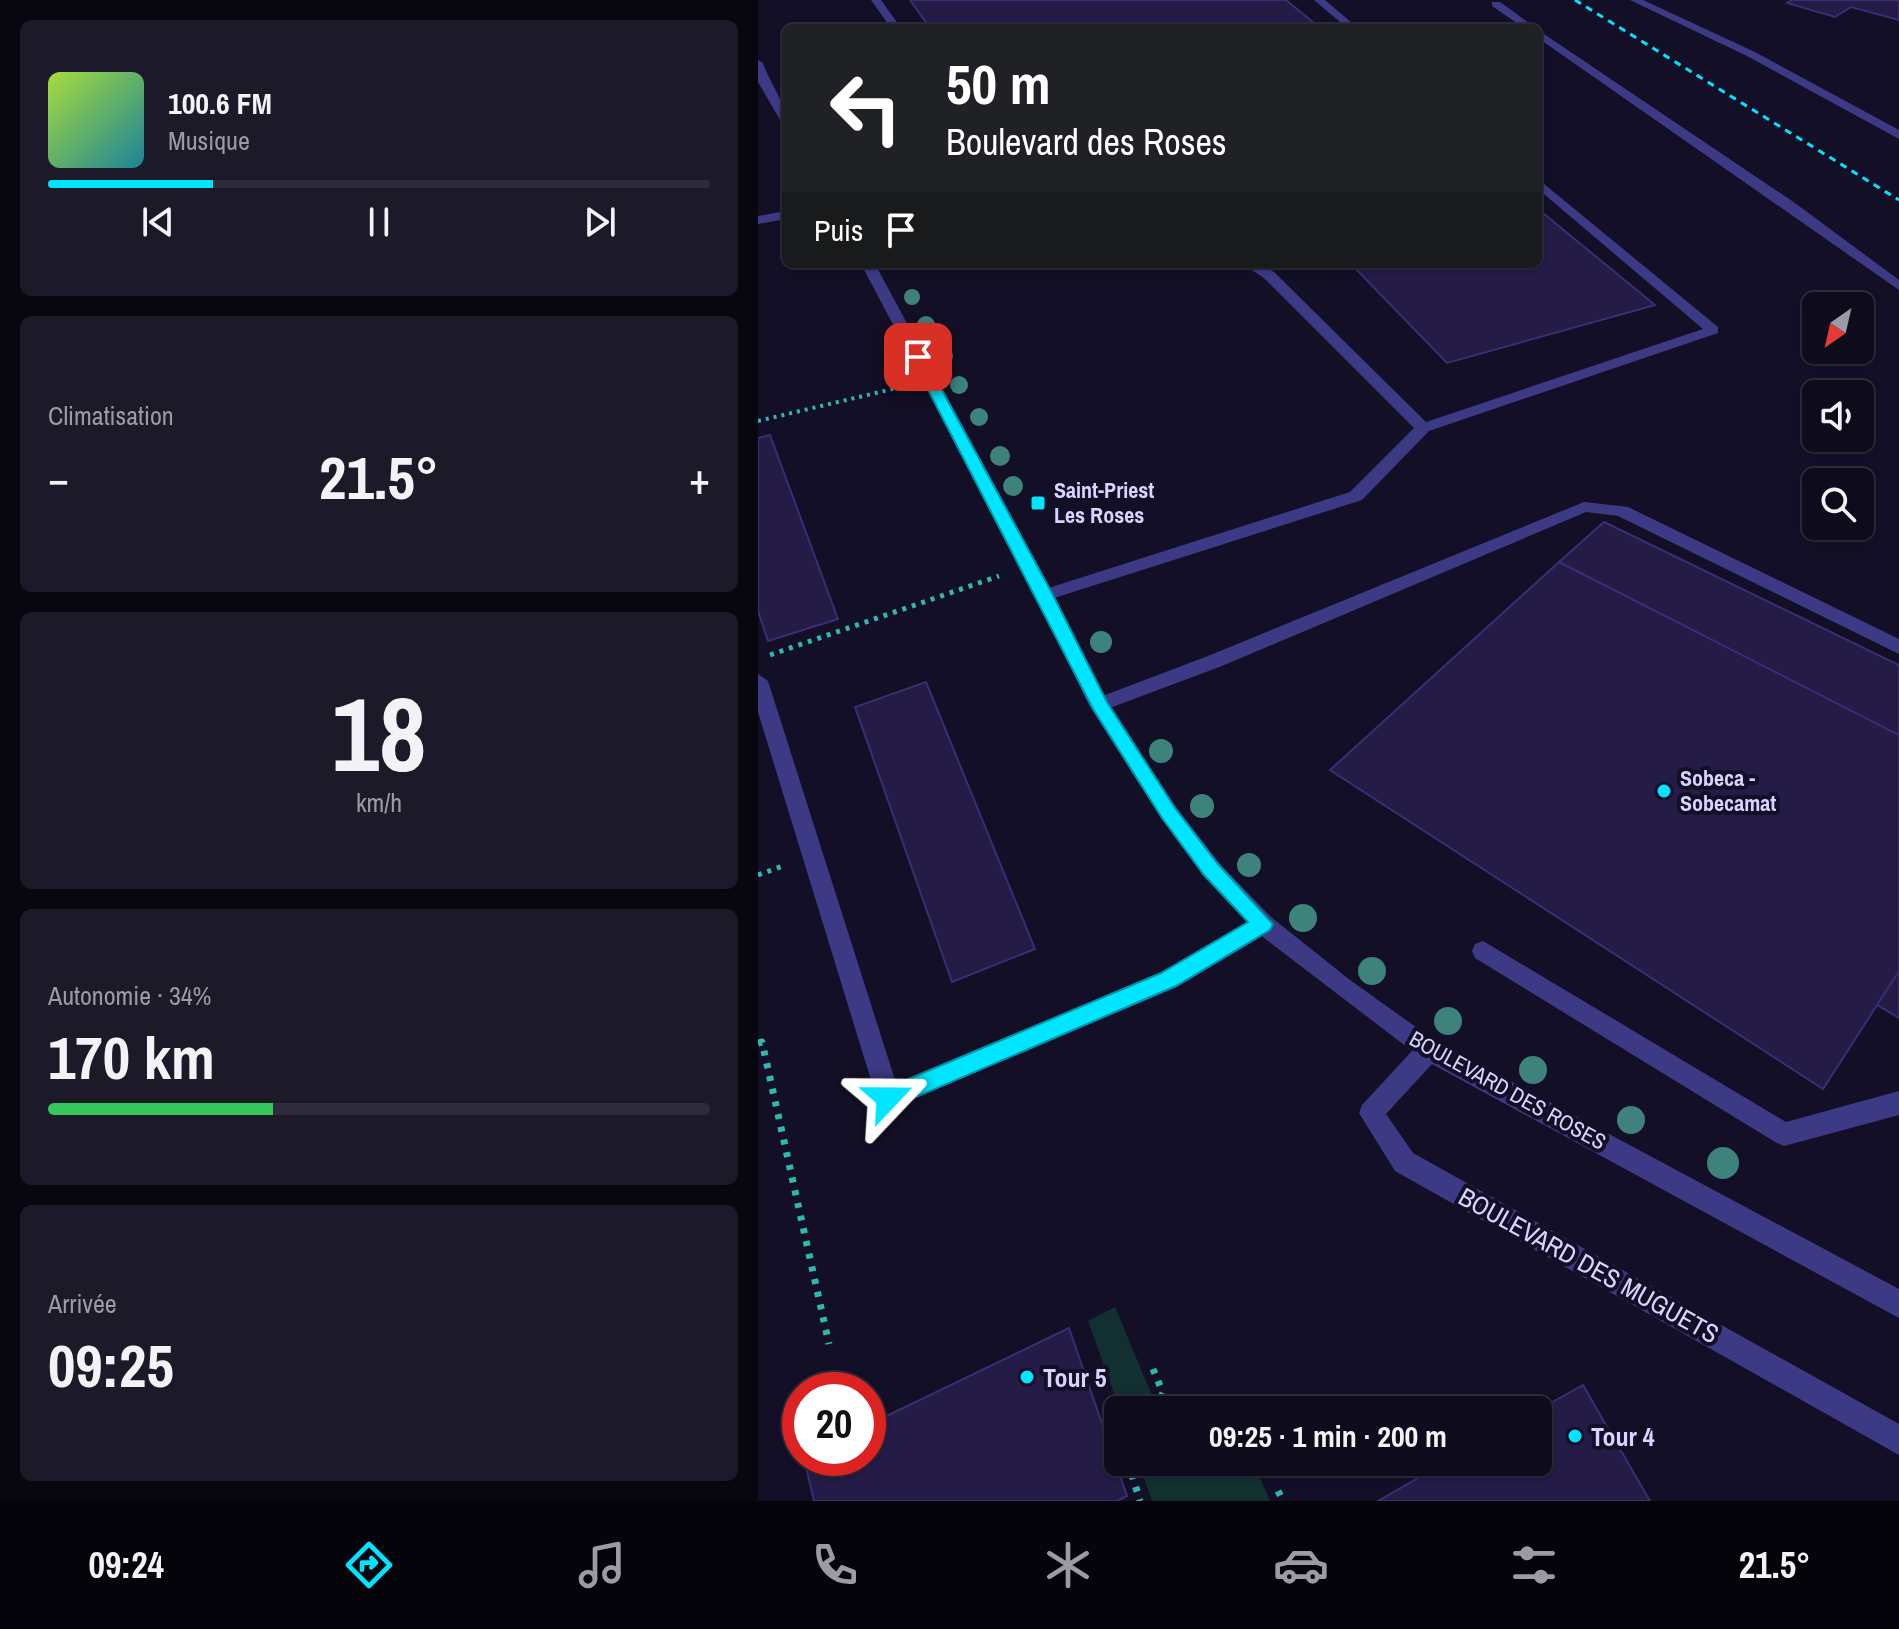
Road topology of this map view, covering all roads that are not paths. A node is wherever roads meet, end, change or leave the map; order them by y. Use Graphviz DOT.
graph roads {
  1 [pos="876,0"];
  2 [pos="1319,0"];
  3 [pos="1635,0"];
  4 [pos="1496,4"];
  5 [pos="893,24"];
  6 [pos="1348,24"];
  7 [pos="1525,24"];
  8 [pos="1542,36"];
  9 [pos="758,63"];
  10 [pos="761,82"];
  11 [pos="782,114"];
  12 [pos="1899,135"];
  13 [pos="1542,186"];
  14 [pos="782,216"];
  15 [pos="758,220"];
  16 [pos="870,268"];
  17 [pos="1257,268"];
  18 [pos="1899,286"];
  19 [pos="1423,428"];
  20 [pos="1045,595"];
  21 [pos="1899,647"];
  22 [pos="758,681"];
  23 [pos="1099,705"];
  24 [pos="1263,924"];
  25 [pos="1483,951"];
  26 [pos="1429,1050"];
  27 [pos="1899,1103"];
  28 [pos="1899,1304"];
  29 [pos="1899,1440"];
  1 -- 5 [label="street"];
  2 -- 6 [label="street"];
  3 -- 12 [label="street"];
  4 -- 7 [label="street"];
  8 -- 18 [label="street"];
  9 -- 10 [label="street"];
  10 -- 11 [label="street"];
  13 -- 19 [label="street"];
  14 -- 15 [label="street"];
  16 -- 20 [label="street, BOULEVARD DES ROSES"];
  17 -- 19 [label="street"];
  19 -- 20 [label="street"];
  20 -- 23 [label="street, BOULEVARD DES ROSES"];
  21 -- 23 [label="street"];
  22 -- 24 [label="street"];
  23 -- 24 [label="street, BOULEVARD DES ROSES"];
  24 -- 26 [label="street, BOULEVARD DES ROSES"];
  25 -- 27 [label="street"];
  26 -- 28 [label="street, BOULEVARD DES ROSES"];
  26 -- 29 [label="street, BOULEVARD DES MUGUETS"];
}
